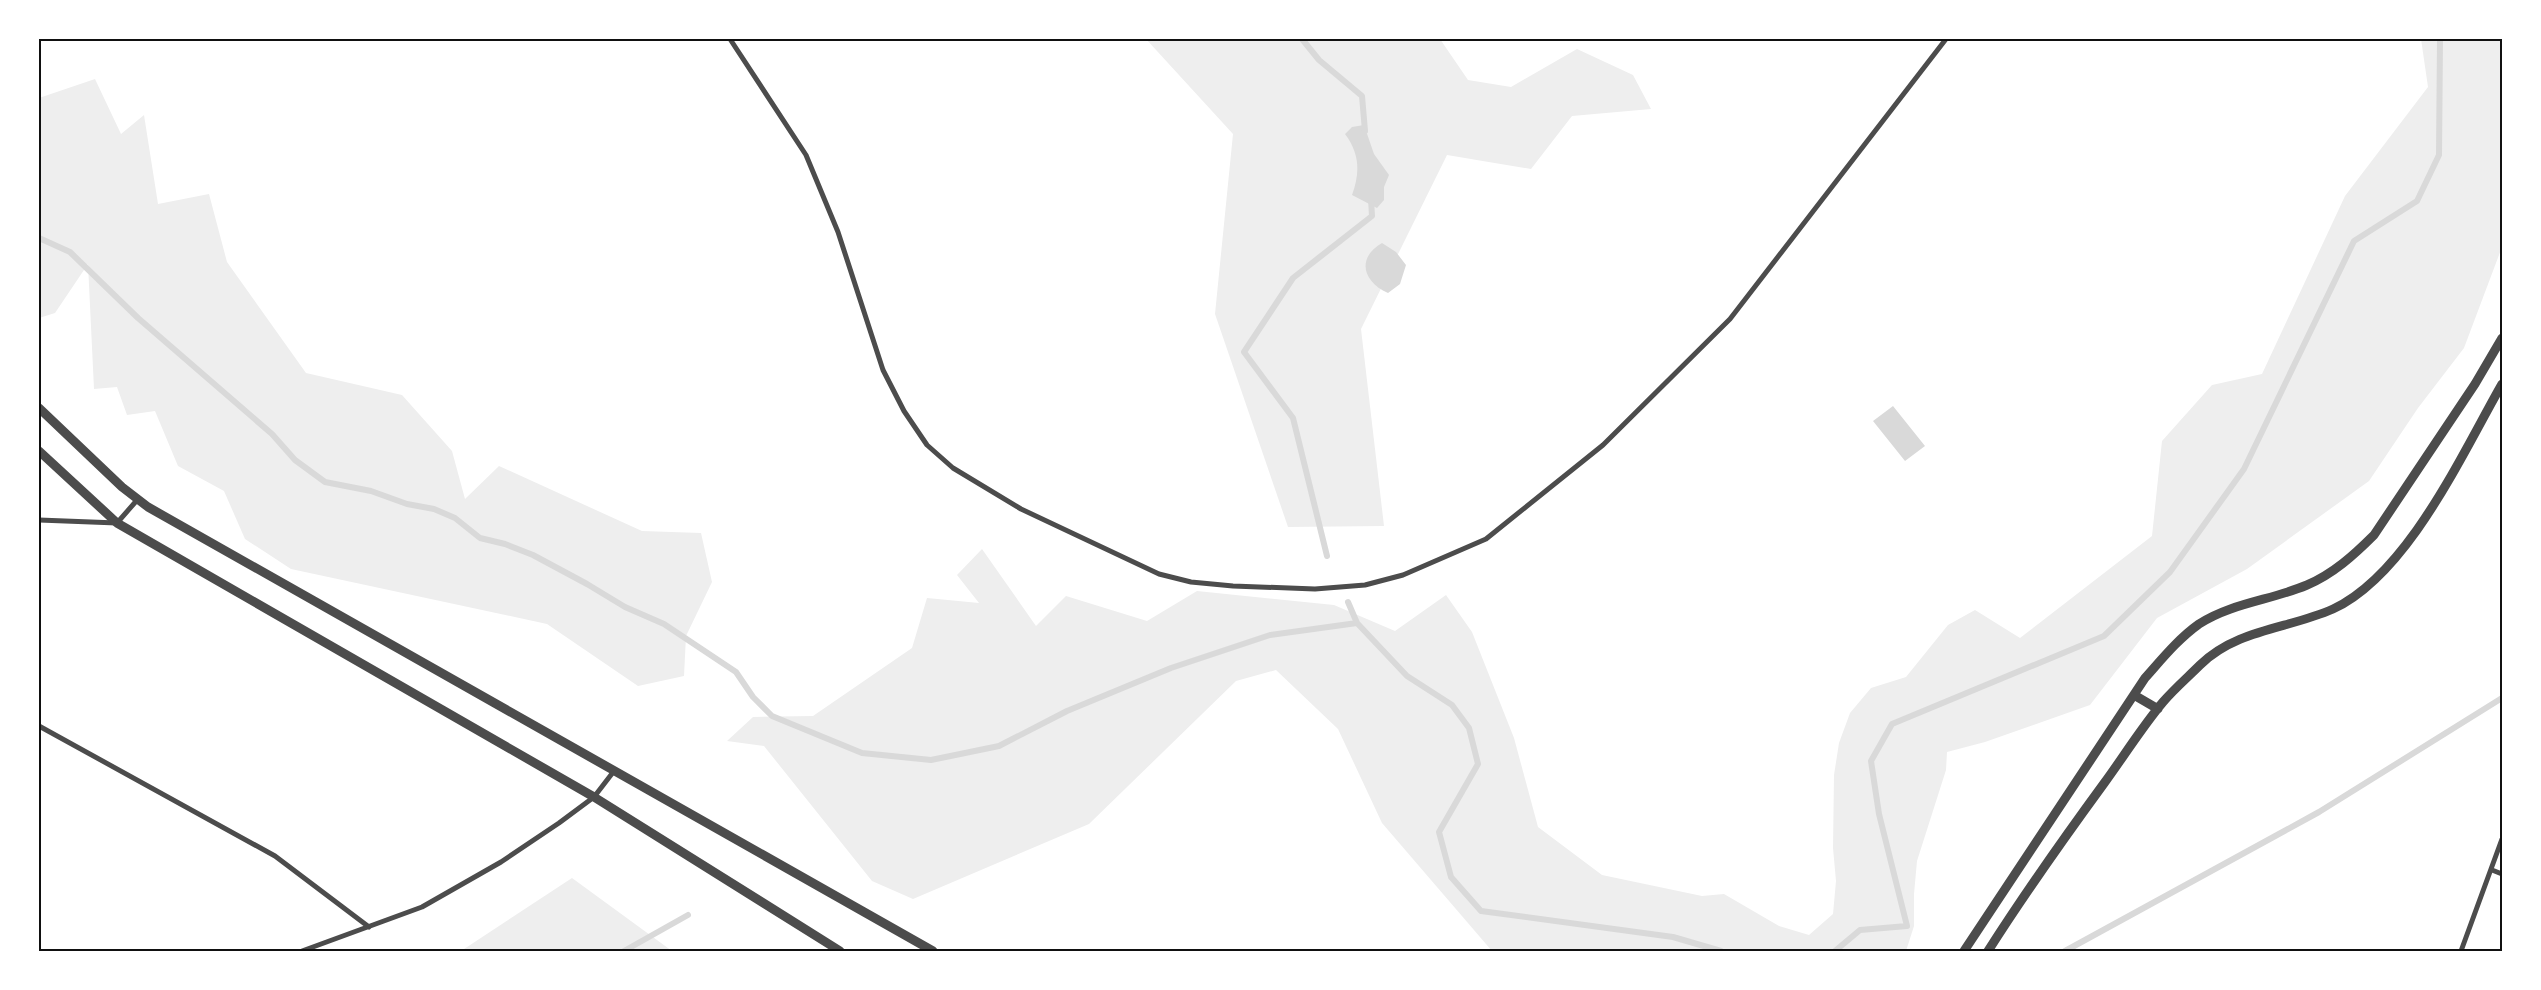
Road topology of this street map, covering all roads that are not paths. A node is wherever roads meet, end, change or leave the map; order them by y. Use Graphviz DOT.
graph roads {
  1 [pos="730,39"];
  2 [pos="1946,39"];
  3 [pos="2502,338"];
  4 [pos="2502,384"];
  5 [pos="39,408"];
  6 [pos="39,450"];
  7 [pos="138,499"];
  8 [pos="39,520"];
  9 [pos="117,523"];
  10 [pos="2134,695"];
  11 [pos="2158,710"];
  12 [pos="39,726"];
  13 [pos="614,771"];
  14 [pos="594,796"];
  15 [pos="2502,839"];
  16 [pos="2492,870"];
  17 [pos="2502,874"];
  18 [pos="369,927"];
  19 [pos="302,951"];
  20 [pos="840,951"];
  21 [pos="933,951"];
  22 [pos="1964,951"];
  23 [pos="1988,951"];
  24 [pos="2462,951"];
  1 -- 2 [label="street"];
  3 -- 10 [label="street"];
  4 -- 11 [label="street"];
  5 -- 7 [label="street"];
  6 -- 9 [label="street"];
  7 -- 9 [label="street"];
  7 -- 13 [label="street"];
  8 -- 9 [label="street"];
  9 -- 14 [label="street"];
  10 -- 11 [label="street"];
  10 -- 22 [label="street"];
  11 -- 23 [label="street"];
  12 -- 18 [label="street"];
  13 -- 14 [label="street"];
  13 -- 21 [label="street"];
  14 -- 18 [label="street"];
  14 -- 20 [label="street"];
  15 -- 16 [label="street"];
  16 -- 17 [label="street"];
  16 -- 24 [label="street"];
  18 -- 19 [label="street"];
}
